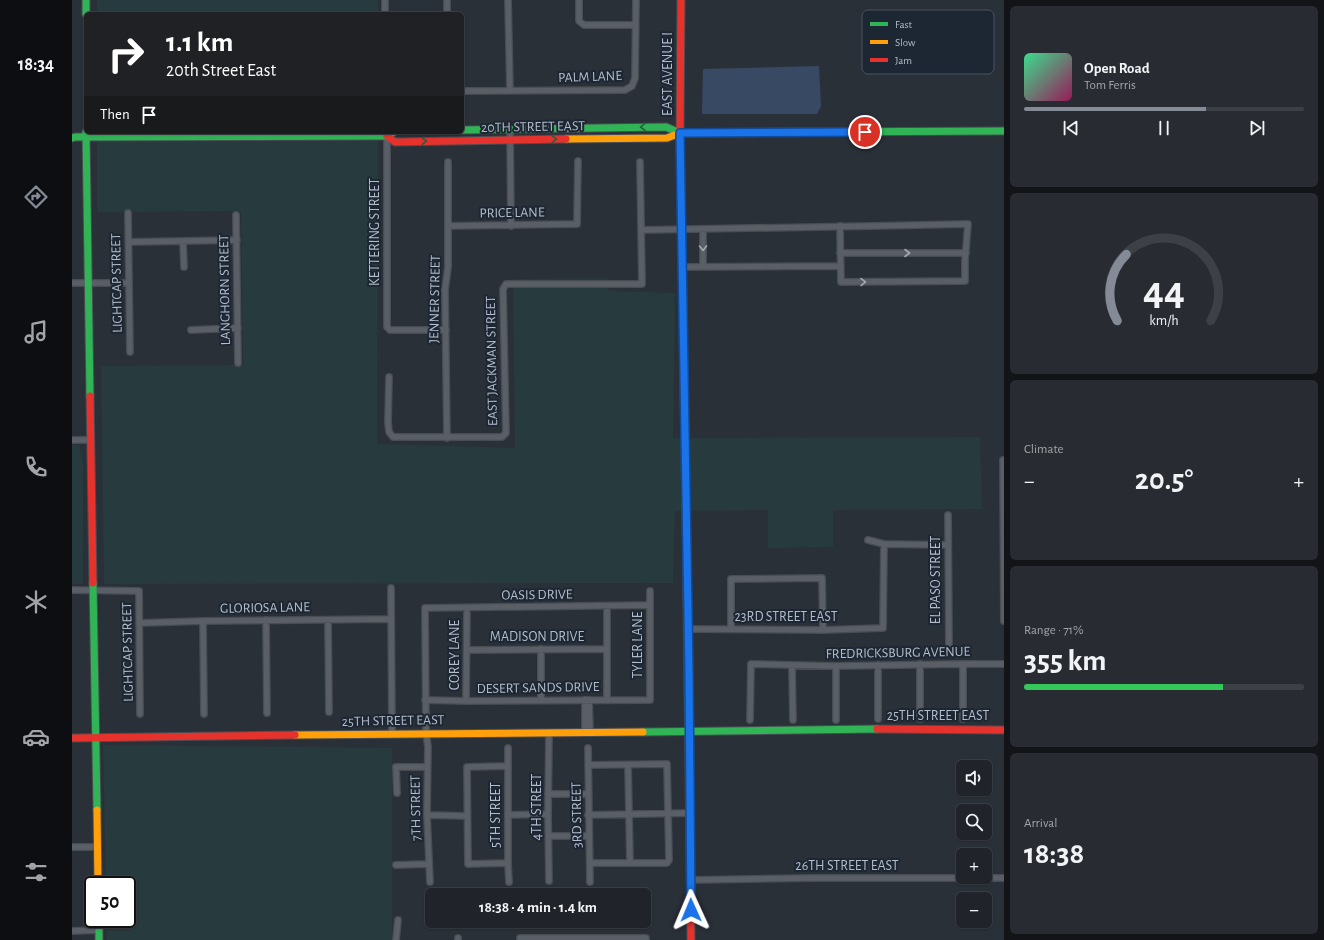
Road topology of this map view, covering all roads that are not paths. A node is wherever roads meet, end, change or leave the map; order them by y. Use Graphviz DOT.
graph roads {
  1 [pos="86,0"];
  2 [pos="385,0"];
  3 [pos="447,0"];
  4 [pos="508,0"];
  5 [pos="579,0"];
  6 [pos="636,0"];
  7 [pos="681,0"];
  8 [pos="86,12"];
  9 [pos="385,12"];
  10 [pos="447,12"];
  11 [pos="635,25"];
  12 [pos="510,90"];
  13 [pos="464,91"];
  14 [pos="464,130"];
  15 [pos="510,130"];
  16 [pos="1004,131"];
  17 [pos="680,133"];
  18 [pos="86,134"];
  19 [pos="387,134"];
  20 [pos="73,137"];
  21 [pos="510,140"];
  22 [pos="578,161"];
  23 [pos="448,162"];
  24 [pos="640,162"];
  25 [pos="128,213"];
  26 [pos="236,215"];
  27 [pos="448,226"];
  28 [pos="511,226"];
  29 [pos="840,226"];
  30 [pos="641,230"];
  31 [pos="682,230"];
  32 [pos="703,230"];
  33 [pos="237,240"];
  34 [pos="129,242"];
  35 [pos="183,242"];
  36 [pos="840,253"];
  37 [pos="966,253"];
  38 [pos="840,266"];
  39 [pos="184,267"];
  40 [pos="682,267"];
  41 [pos="703,267"];
  42 [pos="129,282"];
  43 [pos="72,283"];
  44 [pos="89,283"];
  45 [pos="238,328"];
  46 [pos="191,330"];
  47 [pos="446,330"];
  48 [pos="130,352"];
  49 [pos="238,363"];
  50 [pos="389,377"];
  51 [pos="447,438"];
  52 [pos="72,440"];
  53 [pos="91,440"];
  54 [pos="1004,460"];
  55 [pos="1003,506"];
  56 [pos="948,515"];
  57 [pos="868,540"];
  58 [pos="884,544"];
  59 [pos="948,545"];
  60 [pos="1004,549"];
  61 [pos="391,588"];
  62 [pos="72,590"];
  63 [pos="93,590"];
  64 [pos="650,591"];
  65 [pos="607,606"];
  66 [pos="650,606"];
  67 [pos="425,608"];
  68 [pos="466,608"];
  69 [pos="391,619"];
  70 [pos="266,620"];
  71 [pos="328,620"];
  72 [pos="203,621"];
  73 [pos="1004,621"];
  74 [pos="139,623"];
  75 [pos="731,629"];
  76 [pos="688,630"];
  77 [pos="823,630"];
  78 [pos="948,646"];
  79 [pos="541,649"];
  80 [pos="607,649"];
  81 [pos="467,650"];
  82 [pos="920,664"];
  83 [pos="963,664"];
  84 [pos="1004,664"];
  85 [pos="878,665"];
  86 [pos="792,666"];
  87 [pos="836,666"];
  88 [pos="607,699"];
  89 [pos="425,700"];
  90 [pos="541,700"];
  91 [pos="587,700"];
  92 [pos="650,700"];
  93 [pos="466,701"];
  94 [pos="329,712"];
  95 [pos="267,713"];
  96 [pos="140,714"];
  97 [pos="204,714"];
  98 [pos="878,719"];
  99 [pos="920,719"];
  100 [pos="963,719"];
  101 [pos="750,720"];
  102 [pos="793,720"];
  103 [pos="836,720"];
  104 [pos="1004,730"];
  105 [pos="690,731"];
  106 [pos="587,732"];
  107 [pos="426,733"];
  108 [pos="549,733"];
  109 [pos="392,734"];
  110 [pos="95,737"];
  111 [pos="72,738"];
  112 [pos="508,748"];
  113 [pos="588,748"];
  114 [pos="628,765"];
  115 [pos="508,766"];
  116 [pos="588,766"];
  117 [pos="428,767"];
  118 [pos="397,793"];
  119 [pos="548,794"];
  120 [pos="588,794"];
  121 [pos="548,814"];
  122 [pos="628,814"];
  123 [pos="668,814"];
  124 [pos="690,814"];
  125 [pos="427,815"];
  126 [pos="508,815"];
  127 [pos="588,815"];
  128 [pos="467,816"];
  129 [pos="548,836"];
  130 [pos="589,836"];
  131 [pos="72,847"];
  132 [pos="97,847"];
  133 [pos="508,863"];
  134 [pos="590,863"];
  135 [pos="630,863"];
  136 [pos="429,864"];
  137 [pos="396,865"];
  138 [pos="98,876"];
  139 [pos="1004,878"];
  140 [pos="691,880"];
  141 [pos="549,881"];
  142 [pos="430,882"];
  143 [pos="510,882"];
  144 [pos="590,882"];
  145 [pos="398,920"];
  146 [pos="99,930"];
  147 [pos="72,931"];
  148 [pos="520,939"];
  149 [pos="583,939"];
  150 [pos="646,939"];
  151 [pos="99,940"];
  152 [pos="396,940"];
  153 [pos="691,940"];
  1 -- 8 [label="main road"];
  2 -- 9 [label="street"];
  3 -- 10 [label="street"];
  4 -- 12 [label="street"];
  5 -- 11 [label="street"];
  6 -- 11 [label="street, PALM LANE"];
  7 -- 17 [label="main road, EAST AVENUE I"];
  11 -- 12 [label="street, PALM LANE"];
  12 -- 13 [label="street, PALM LANE"];
  14 -- 15 [label="main road, 20TH STREET EAST"];
  17 -- 15 [label="main road, 20TH STREET EAST, one-way"];
  15 -- 21 [label="street"];
  16 -- 17 [label="main road, 20TH STREET EAST"];
  21 -- 17 [label="main road, 20TH STREET EAST, one-way"];
  17 -- 31 [label="main road, EAST AVENUE I"];
  18 -- 19 [label="main road, 20TH STREET EAST"];
  18 -- 20 [label="main road, 20TH STREET EAST"];
  18 -- 44 [label="main road"];
  19 -- 21 [label="main road, 20TH STREET EAST, one-way"];
  19 -- 47 [label="street, KETTERING STREET"];
  21 -- 28 [label="street"];
  22 -- 28 [label="street, PRICE LANE"];
  23 -- 27 [label="street, JENNER STREET"];
  24 -- 30 [label="street"];
  25 -- 34 [label="street, LIGHTCAP STREET"];
  26 -- 33 [label="street, LANGHORN STREET"];
  27 -- 28 [label="street, PRICE LANE"];
  27 -- 47 [label="street, JENNER STREET"];
  29 -- 32 [label="street"];
  29 -- 36 [label="street"];
  29 -- 37 [label="street"];
  30 -- 31 [label="street"];
  30 -- 51 [label="street, EAST JACKMAN STREET"];
  31 -- 32 [label="street"];
  31 -- 40 [label="main road, EAST AVENUE I"];
  32 -- 41 [label="street, one-way"];
  33 -- 35 [label="street"];
  33 -- 45 [label="street, LANGHORN STREET"];
  34 -- 35 [label="street"];
  34 -- 42 [label="street, LIGHTCAP STREET"];
  35 -- 39 [label="street"];
  36 -- 37 [label="street, one-way"];
  36 -- 38 [label="street"];
  38 -- 37 [label="street, one-way"];
  38 -- 41 [label="street"];
  40 -- 41 [label="street"];
  40 -- 76 [label="main road, EAST AVENUE I"];
  42 -- 44 [label="street"];
  42 -- 48 [label="street, LIGHTCAP STREET"];
  43 -- 44 [label="street"];
  44 -- 53 [label="main road"];
  45 -- 46 [label="street"];
  45 -- 49 [label="street, LANGHORN STREET"];
  47 -- 51 [label="street, JENNER STREET"];
  50 -- 51 [label="street"];
  52 -- 53 [label="street"];
  53 -- 63 [label="main road"];
  54 -- 55 [label="street"];
  55 -- 60 [label="street"];
  56 -- 59 [label="street, EL PASO STREET"];
  57 -- 58 [label="street"];
  58 -- 59 [label="street"];
  58 -- 77 [label="street, 23RD STREET EAST"];
  59 -- 78 [label="street, EL PASO STREET"];
  60 -- 73 [label="street"];
  61 -- 69 [label="street"];
  62 -- 63 [label="street"];
  63 -- 74 [label="street, LIGHTCAP STREET"];
  63 -- 110 [label="main road"];
  64 -- 66 [label="street, TYLER LANE"];
  65 -- 66 [label="street, OASIS DRIVE"];
  65 -- 68 [label="street, OASIS DRIVE"];
  65 -- 80 [label="street"];
  66 -- 92 [label="street, TYLER LANE"];
  67 -- 68 [label="street, OASIS DRIVE"];
  67 -- 89 [label="street, 7TH STREET"];
  68 -- 81 [label="street, COREY LANE"];
  69 -- 71 [label="street, GLORIOSA LANE"];
  69 -- 109 [label="street"];
  70 -- 71 [label="street, GLORIOSA LANE"];
  70 -- 72 [label="street, GLORIOSA LANE"];
  70 -- 95 [label="street"];
  71 -- 94 [label="street"];
  72 -- 74 [label="street, GLORIOSA LANE"];
  72 -- 97 [label="street"];
  74 -- 96 [label="street, LIGHTCAP STREET"];
  75 -- 76 [label="street, 23RD STREET EAST"];
  75 -- 77 [label="street, 23RD STREET EAST"];
  75 -- 77 [label="street"];
  76 -- 105 [label="main road, EAST AVENUE I"];
  79 -- 80 [label="street, MADISON DRIVE"];
  79 -- 81 [label="street, MADISON DRIVE"];
  79 -- 90 [label="street"];
  80 -- 88 [label="street"];
  81 -- 93 [label="street, COREY LANE"];
  82 -- 83 [label="street, FREDRICKSBURG AVENUE"];
  82 -- 85 [label="street, FREDRICKSBURG AVENUE"];
  82 -- 99 [label="street"];
  83 -- 84 [label="street, FREDRICKSBURG AVENUE"];
  83 -- 100 [label="street"];
  85 -- 87 [label="street, FREDRICKSBURG AVENUE"];
  85 -- 98 [label="street"];
  86 -- 87 [label="street, FREDRICKSBURG AVENUE"];
  86 -- 101 [label="street, FREDRICKSBURG AVENUE"];
  86 -- 102 [label="street"];
  87 -- 103 [label="street"];
  88 -- 91 [label="street, DESERT SANDS DRIVE"];
  88 -- 92 [label="street, DESERT SANDS DRIVE"];
  89 -- 93 [label="street, DESERT SANDS DRIVE"];
  89 -- 107 [label="street, 7TH STREET"];
  90 -- 91 [label="street, DESERT SANDS DRIVE"];
  90 -- 93 [label="street, DESERT SANDS DRIVE"];
  91 -- 106 [label="street"];
  104 -- 105 [label="main road, 25TH STREET EAST"];
  105 -- 106 [label="main road, 25TH STREET EAST"];
  105 -- 124 [label="main road, EAST AVENUE I"];
  106 -- 108 [label="main road, 25TH STREET EAST"];
  107 -- 108 [label="main road, 25TH STREET EAST"];
  107 -- 109 [label="main road, 25TH STREET EAST"];
  107 -- 117 [label="street, 7TH STREET"];
  108 -- 119 [label="street, 4TH STREET"];
  109 -- 110 [label="main road, 25TH STREET EAST"];
  110 -- 111 [label="main road, 25TH STREET EAST"];
  110 -- 132 [label="main road"];
  112 -- 115 [label="street, 5TH STREET"];
  113 -- 116 [label="street, 3RD STREET"];
  114 -- 116 [label="street"];
  114 -- 122 [label="street"];
  114 -- 123 [label="street"];
  115 -- 126 [label="street, 5TH STREET"];
  115 -- 128 [label="street"];
  116 -- 120 [label="street, 3RD STREET"];
  117 -- 118 [label="street"];
  117 -- 125 [label="street, 7TH STREET"];
  119 -- 120 [label="street"];
  119 -- 121 [label="street, 4TH STREET"];
  120 -- 127 [label="street, 3RD STREET"];
  121 -- 126 [label="street"];
  121 -- 129 [label="street, 4TH STREET"];
  122 -- 123 [label="street"];
  122 -- 127 [label="street"];
  122 -- 135 [label="street"];
  123 -- 124 [label="street"];
  123 -- 135 [label="street"];
  124 -- 140 [label="main road, EAST AVENUE I"];
  125 -- 128 [label="street"];
  125 -- 136 [label="street, 7TH STREET"];
  126 -- 133 [label="street, 5TH STREET"];
  127 -- 130 [label="street, 3RD STREET"];
  128 -- 133 [label="street"];
  129 -- 130 [label="street"];
  129 -- 141 [label="street, 4TH STREET"];
  130 -- 134 [label="street, 3RD STREET"];
  131 -- 132 [label="street"];
  132 -- 138 [label="main road"];
  133 -- 143 [label="street, 5TH STREET"];
  134 -- 135 [label="street"];
  134 -- 144 [label="street, 3RD STREET"];
  136 -- 137 [label="street"];
  136 -- 142 [label="street, 7TH STREET"];
  139 -- 140 [label="street, 26TH STREET EAST"];
  140 -- 153 [label="main road, EAST AVENUE I"];
  145 -- 152 [label="street"];
  146 -- 147 [label="street"];
  146 -- 151 [label="main road"];
  148 -- 149 [label="street"];
  149 -- 150 [label="street"];
}
